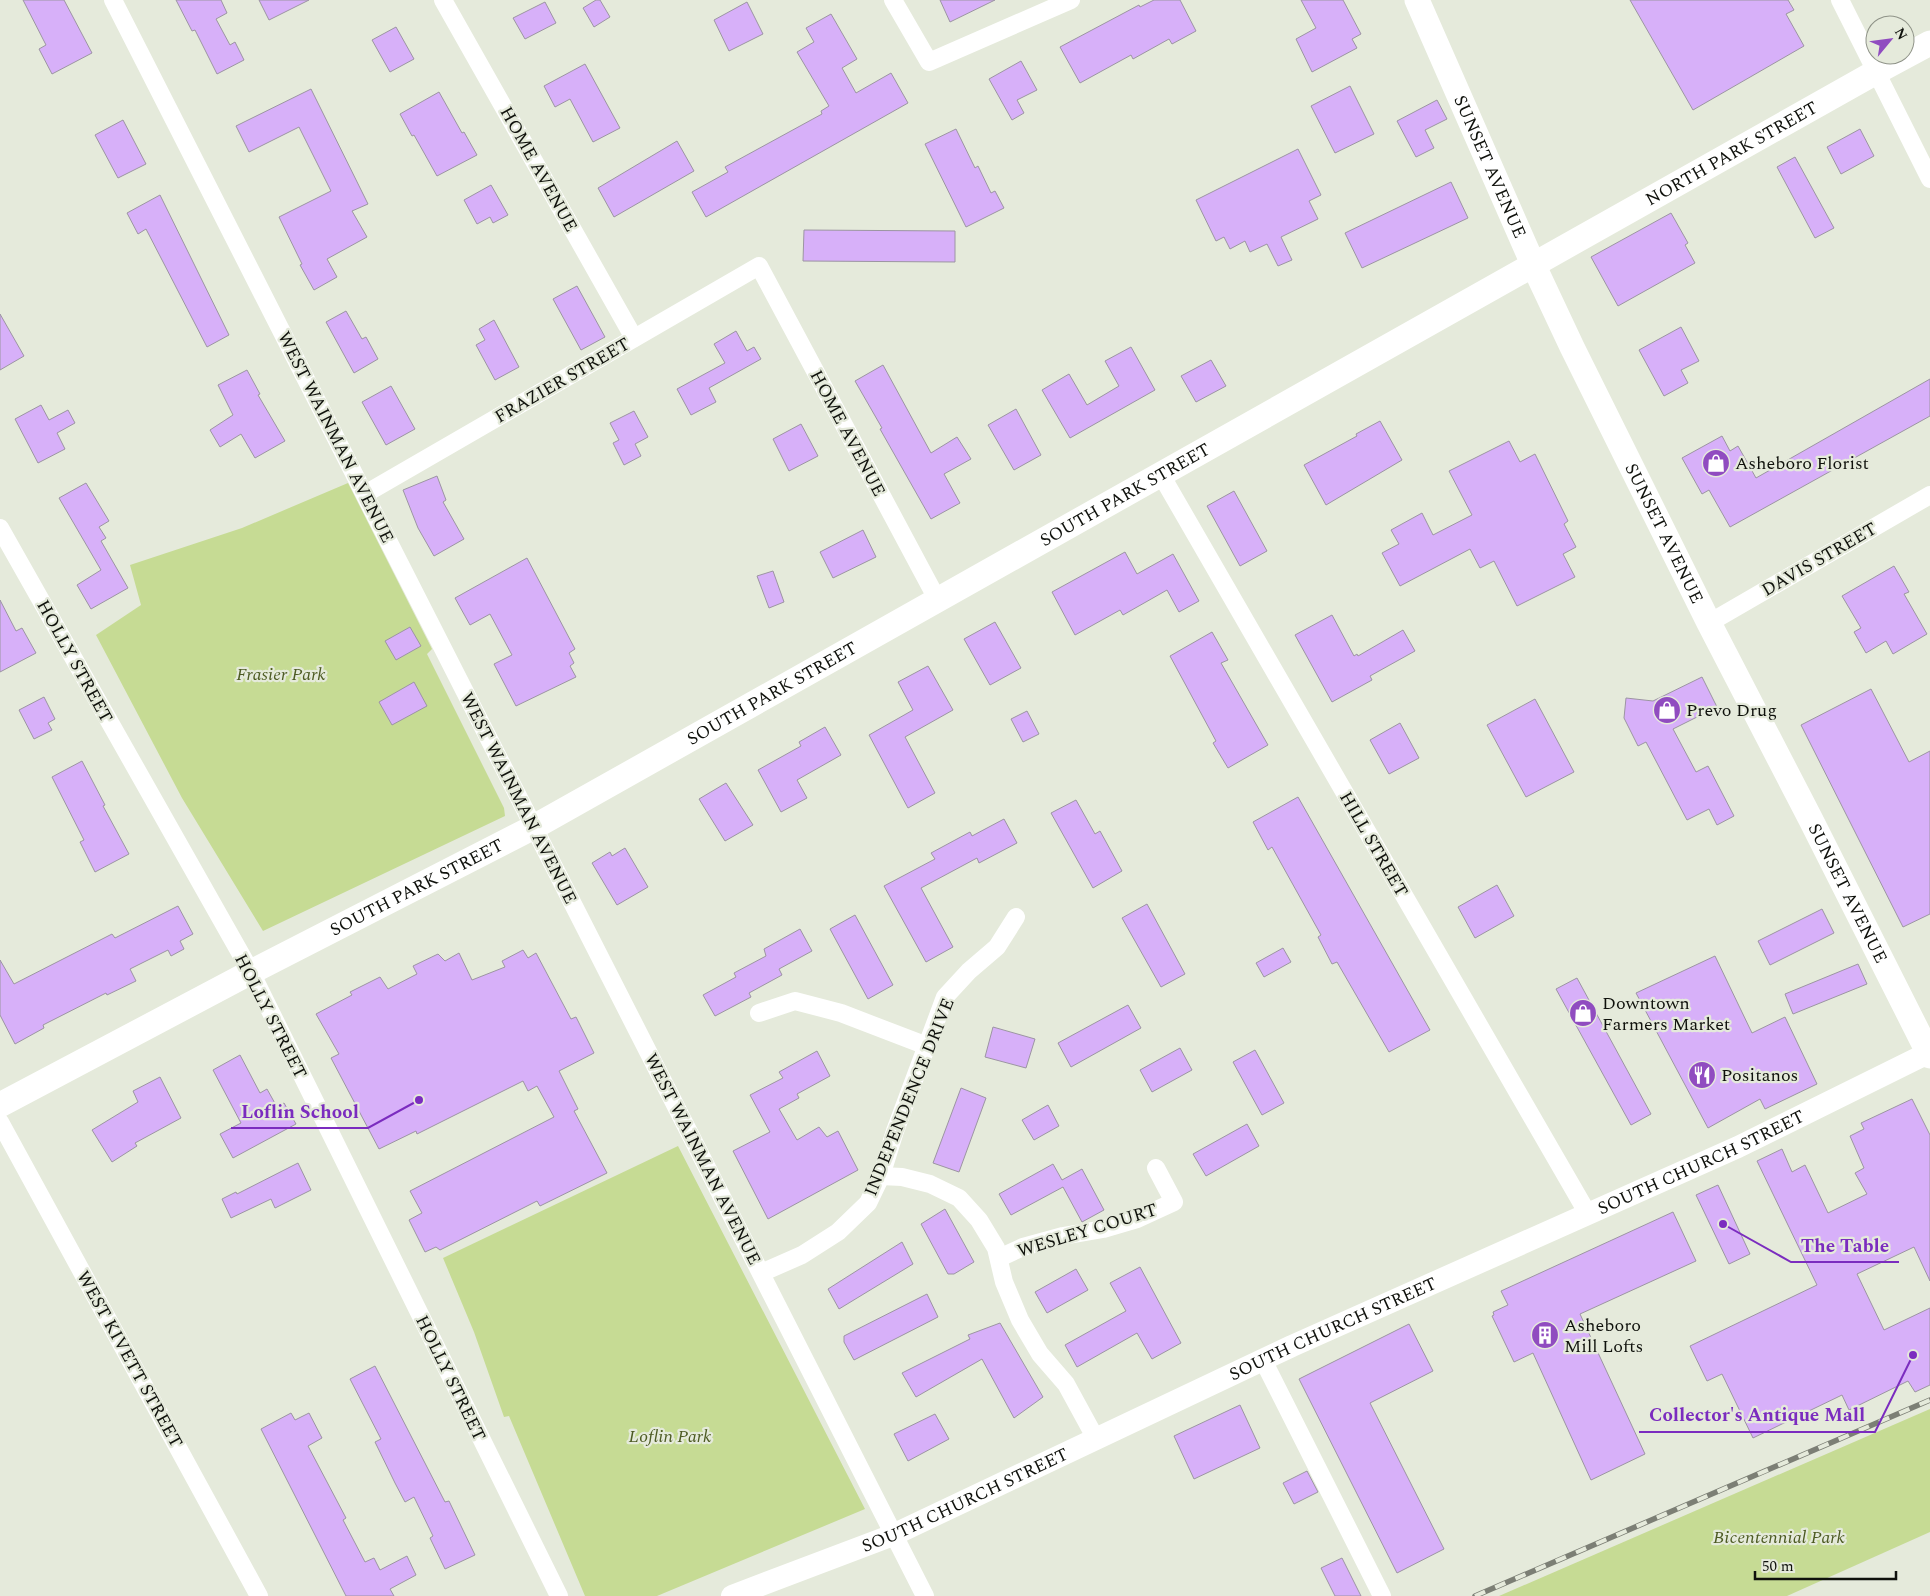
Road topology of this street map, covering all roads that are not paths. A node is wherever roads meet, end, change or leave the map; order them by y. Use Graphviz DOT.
graph roads {
  1 [pos="113,0"];
  2 [pos="443,0"];
  3 [pos="893,0"];
  4 [pos="1071,0"];
  5 [pos="1418,0"];
  6 [pos="1840,0"];
  7 [pos="1930,43"];
  8 [pos="1876,72"];
  9 [pos="1930,178"];
  10 [pos="1533,264"];
  11 [pos="759,266"];
  12 [pos="634,338"];
  13 [pos="1160,473"];
  14 [pos="365,494"];
  15 [pos="1930,495"];
  16 [pos="0,528"];
  17 [pos="937,599"];
  18 [pos="1709,623"];
  19 [pos="534,827"];
  20 [pos="1016,917"];
  21 [pos="251,972"];
  22 [pos="759,1013"];
  23 [pos="927,1046"];
  24 [pos="1930,1054"];
  25 [pos="0,1105"];
  26 [pos="0,1122"];
  27 [pos="1156,1168"];
  28 [pos="880,1176"];
  29 [pos="1588,1214"];
  30 [pos="999,1258"];
  31 [pos="761,1273"];
  32 [pos="1263,1360"];
  33 [pos="1096,1439"];
  34 [pos="894,1535"];
  35 [pos="259,1596"];
  36 [pos="559,1596"];
  37 [pos="732,1596"];
  38 [pos="924,1596"];
  39 [pos="1382,1596"];
  1 -- 14 [label="street, WEST WAINMAN AVENUE"];
  2 -- 12 [label="street, HOME AVENUE"];
  3 -- 4 [label="street"];
  5 -- 10 [label="main road, SUNSET AVENUE"];
  6 -- 8 [label="street"];
  7 -- 8 [label="main road, NORTH PARK STREET"];
  8 -- 9 [label="street"];
  8 -- 10 [label="main road, NORTH PARK STREET"];
  10 -- 13 [label="main road, SOUTH PARK STREET"];
  10 -- 18 [label="main road, SUNSET AVENUE"];
  11 -- 12 [label="street, FRAZIER STREET"];
  11 -- 17 [label="street, HOME AVENUE"];
  12 -- 14 [label="street, FRAZIER STREET"];
  13 -- 17 [label="main road, SOUTH PARK STREET"];
  13 -- 29 [label="street, HILL STREET"];
  14 -- 19 [label="street, WEST WAINMAN AVENUE"];
  15 -- 18 [label="street, DAVIS STREET"];
  16 -- 21 [label="street, HOLLY STREET"];
  17 -- 19 [label="main road, SOUTH PARK STREET"];
  18 -- 24 [label="main road, SUNSET AVENUE"];
  19 -- 21 [label="main road, SOUTH PARK STREET"];
  19 -- 31 [label="street, WEST WAINMAN AVENUE"];
  20 -- 23 [label="street, INDEPENDENCE DRIVE"];
  21 -- 25 [label="main road, SOUTH PARK STREET"];
  21 -- 36 [label="street, HOLLY STREET"];
  22 -- 23 [label="street"];
  23 -- 28 [label="street, INDEPENDENCE DRIVE"];
  24 -- 29 [label="street, SOUTH CHURCH STREET"];
  26 -- 35 [label="street, WEST KIVETT STREET"];
  27 -- 30 [label="street, WESLEY COURT"];
  28 -- 30 [label="street"];
  28 -- 31 [label="street, INDEPENDENCE DRIVE"];
  29 -- 32 [label="street, SOUTH CHURCH STREET"];
  30 -- 33 [label="street"];
  31 -- 34 [label="street, WEST WAINMAN AVENUE"];
  32 -- 33 [label="street, SOUTH CHURCH STREET"];
  32 -- 39 [label="street"];
  33 -- 34 [label="street, SOUTH CHURCH STREET"];
  34 -- 37 [label="street, SOUTH CHURCH STREET"];
  34 -- 38 [label="street, WEST WAINMAN AVENUE"];
}
